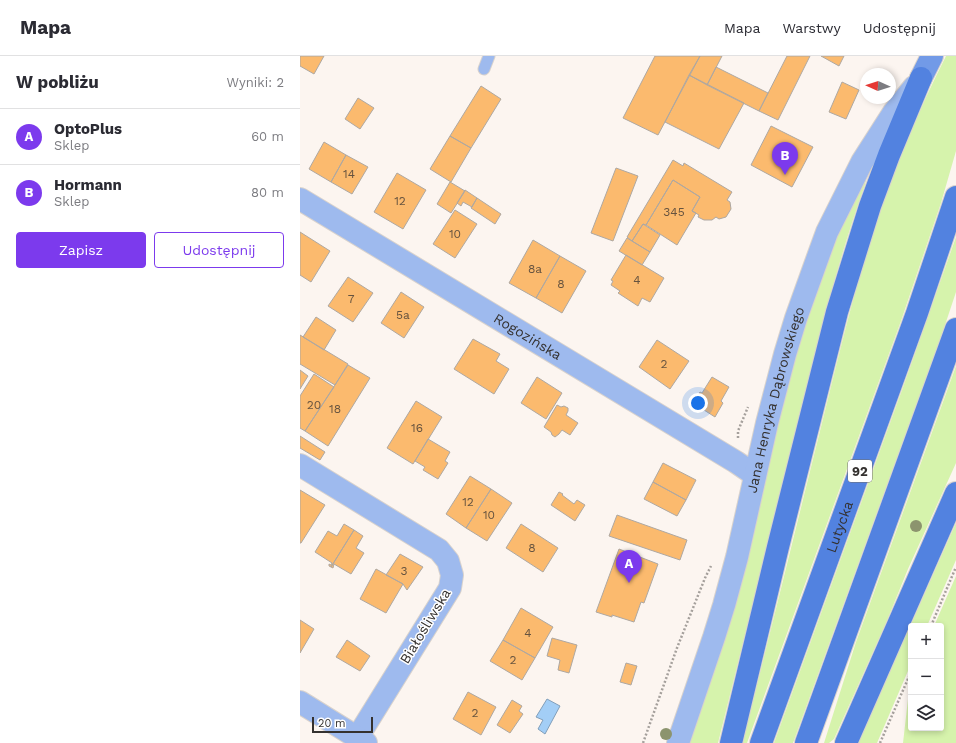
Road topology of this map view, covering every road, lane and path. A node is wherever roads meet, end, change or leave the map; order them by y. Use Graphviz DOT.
graph roads {
  1 [pos="489,56"];
  2 [pos="932,56"];
  3 [pos="484,69"];
  4 [pos="921,78"];
  5 [pos="956,197"];
  6 [pos="300,199"];
  7 [pos="956,329"];
  8 [pos="300,465"];
  9 [pos="755,475"];
  10 [pos="956,493"];
  11 [pos="712,564"];
  12 [pos="956,567"];
  13 [pos="932,623"];
  14 [pos="908,679"];
  15 [pos="300,702"];
  16 [pos="362,740"];
  17 [pos="643,743"];
  18 [pos="678,743"];
  19 [pos="731,743"];
  20 [pos="761,743"];
  21 [pos="806,743"];
  22 [pos="846,743"];
  23 [pos="880,743"];
  1 -- 3 [label="lane"];
  2 -- 4 [label="main road"];
  4 -- 9 [label="street, Jana Henryka Dąbrowskiego"];
  4 -- 19 [label="main road"];
  5 -- 20 [label="main road, Lutycka / 92"];
  6 -- 9 [label="street, Rogozińska"];
  7 -- 21 [label="main road"];
  8 -- 16 [label="street, Białośliwska"];
  9 -- 18 [label="street, Jana Henryka Dąbrowskiego"];
  10 -- 22 [label="main road"];
  11 -- 17 [label="path"];
  12 -- 13 [label="path"];
  14 -- 23 [label="path"];
  15 -- 16 [label="street"];
}
